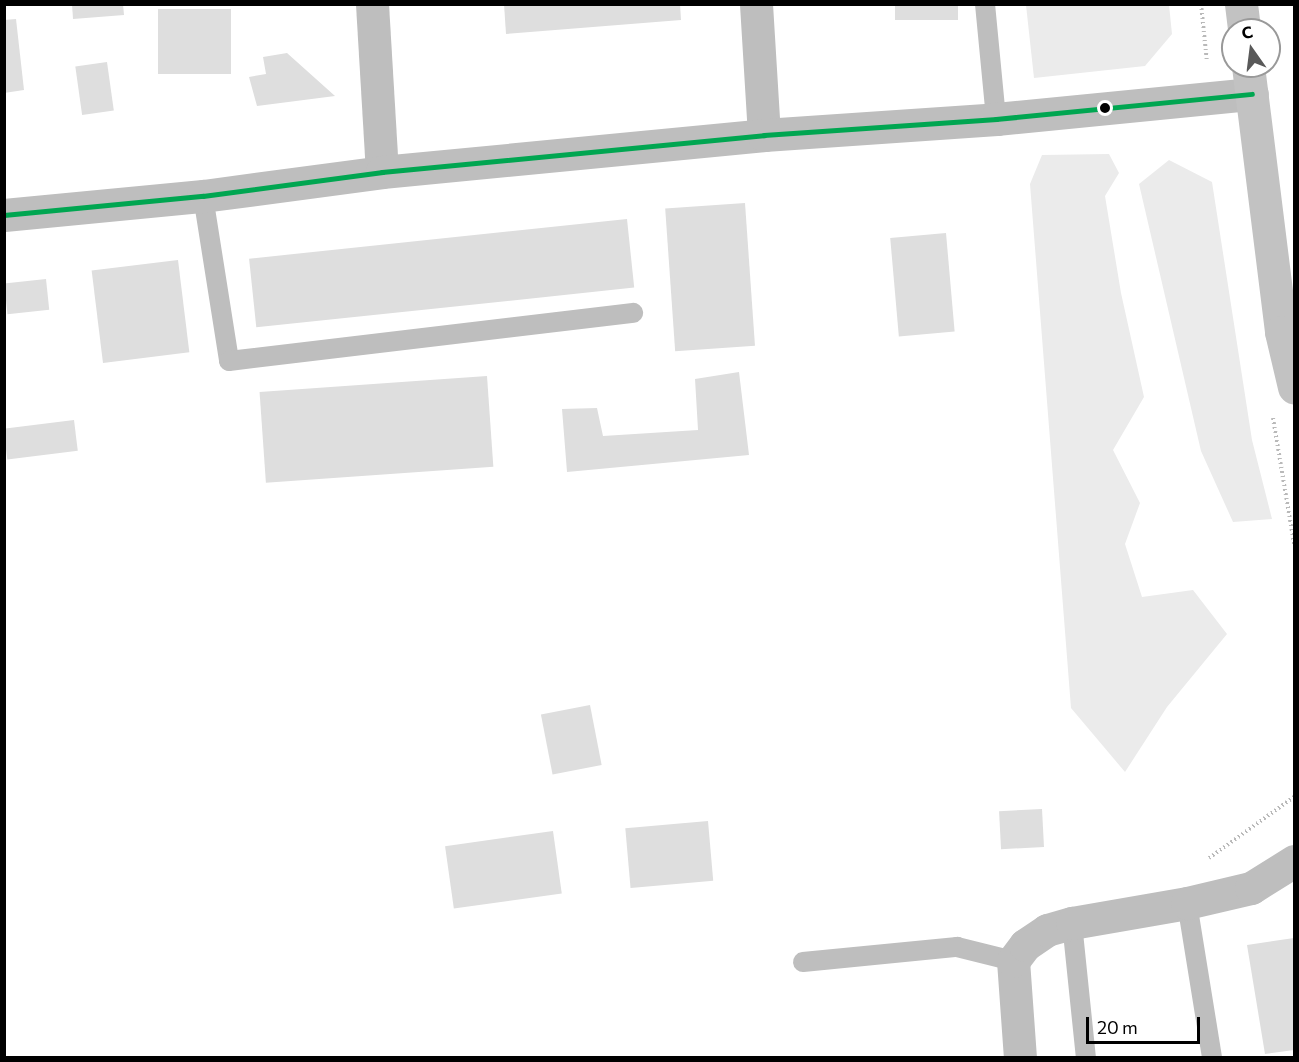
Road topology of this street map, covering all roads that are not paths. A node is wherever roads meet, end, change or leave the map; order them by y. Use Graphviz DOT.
graph roads {
  1 [pos="372,4"];
  2 [pos="756,4"];
  3 [pos="985,4"];
  4 [pos="1250,80"];
  5 [pos="996,119"];
  6 [pos="764,135"];
  7 [pos="382,172"];
  8 [pos="203,195"];
  9 [pos="4,215"];
  10 [pos="633,313"];
  11 [pos="1294,387"];
  12 [pos="1294,861"];
  13 [pos="1187,903"];
  14 [pos="1072,923"];
  15 [pos="1013,961"];
  16 [pos="803,962"];
  17 [pos="1020,1058"];
  18 [pos="1086,1058"];
  19 [pos="1212,1058"];
  1 -- 7 [label="street"];
  2 -- 6 [label="street"];
  3 -- 5 [label="lane"];
  4 -- 5 [label="street"];
  4 -- 11 [label="main road"];
  5 -- 6 [label="street"];
  6 -- 7 [label="street"];
  7 -- 8 [label="street"];
  8 -- 9 [label="street"];
  8 -- 10 [label="lane"];
  12 -- 13 [label="street"];
  13 -- 14 [label="street"];
  13 -- 19 [label="lane"];
  14 -- 15 [label="street"];
  14 -- 18 [label="lane"];
  15 -- 16 [label="lane"];
  15 -- 17 [label="street"];
}
